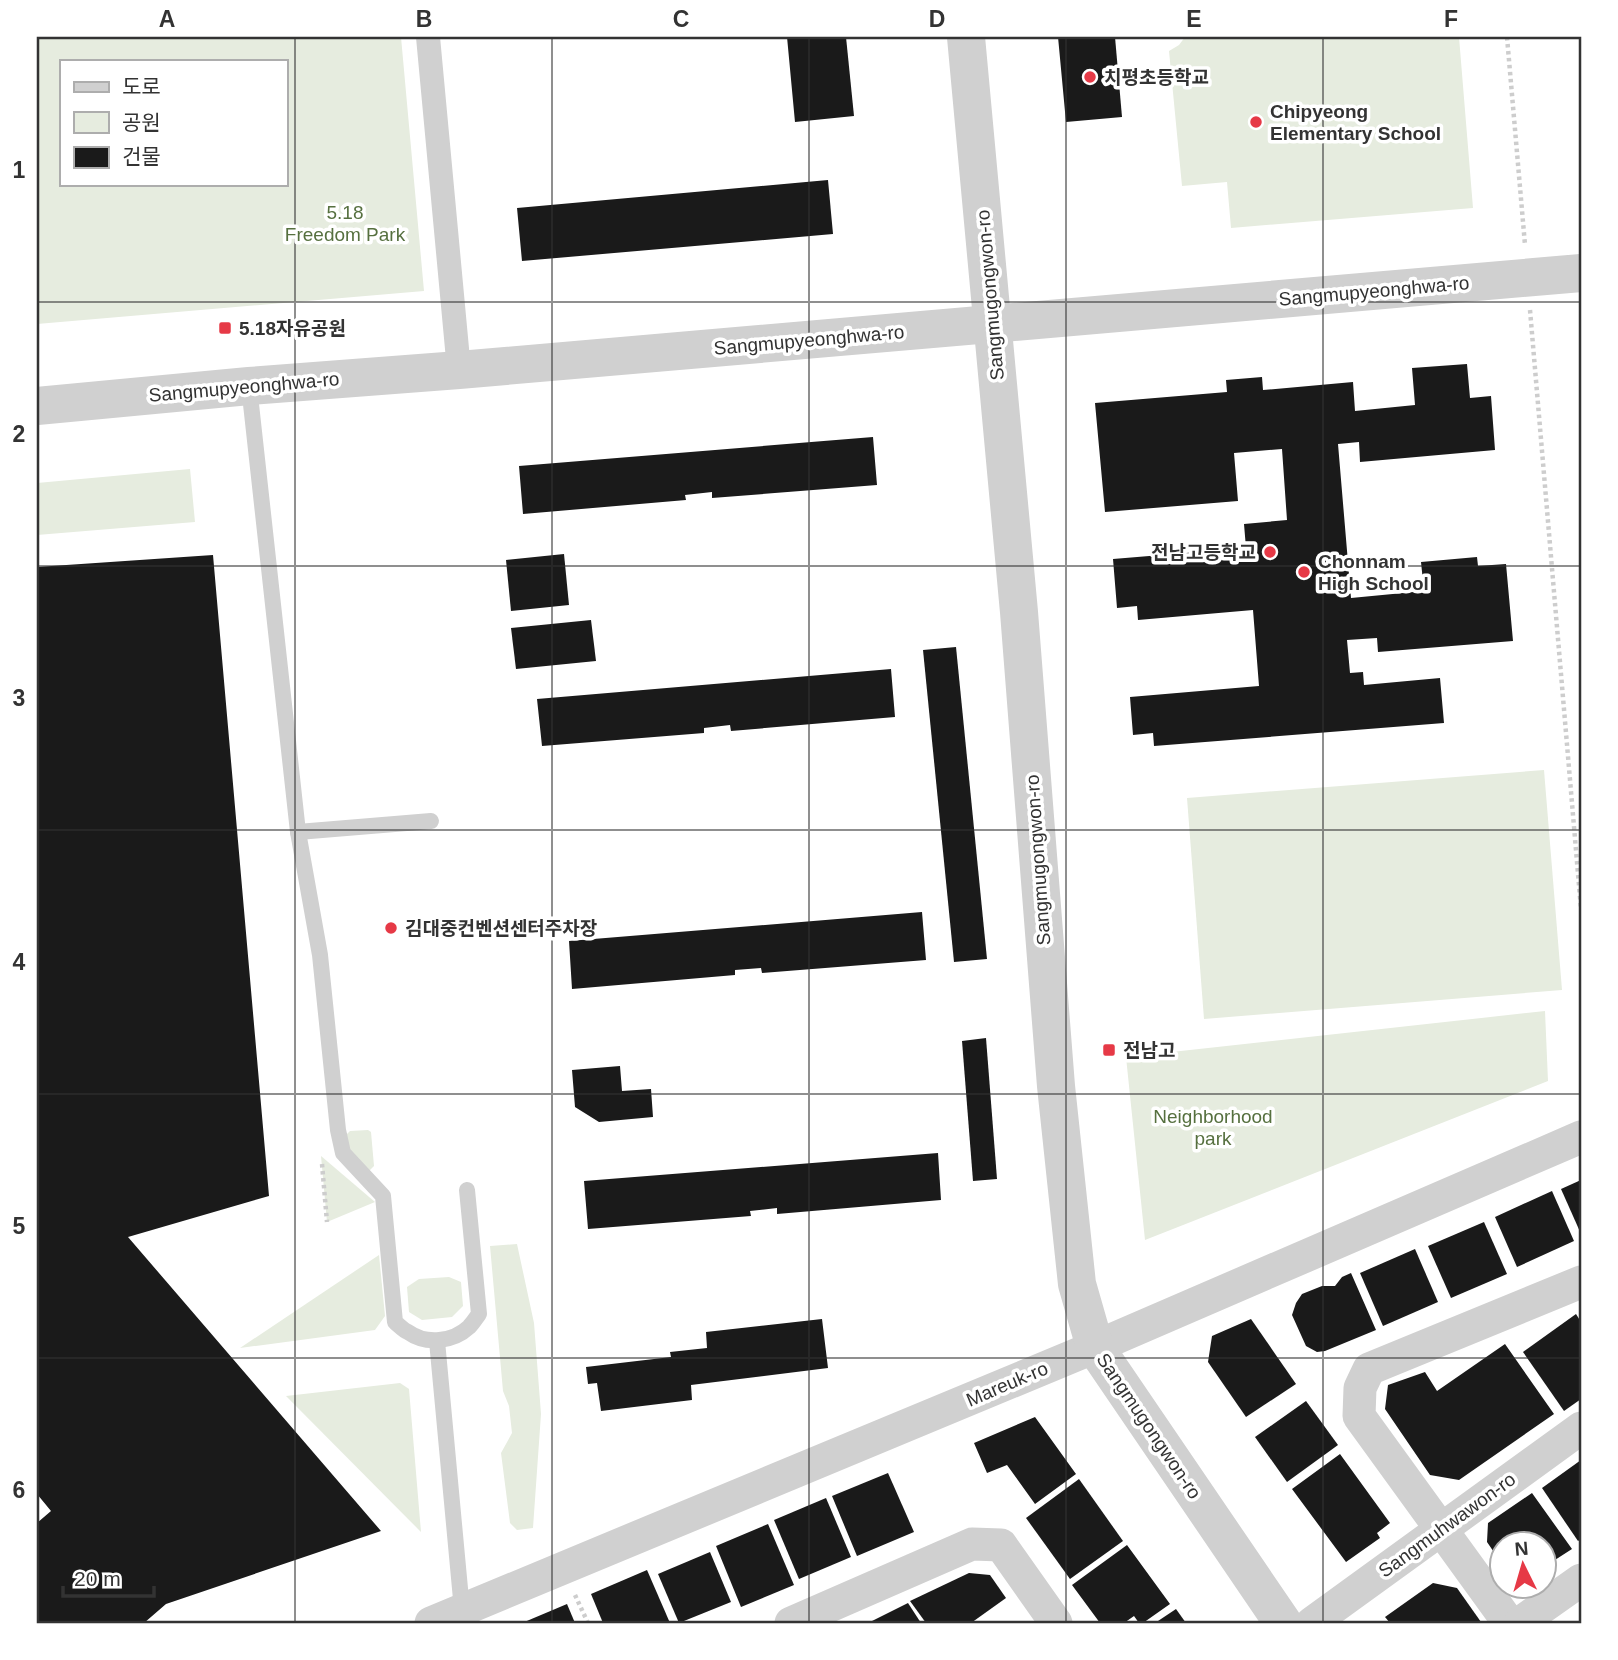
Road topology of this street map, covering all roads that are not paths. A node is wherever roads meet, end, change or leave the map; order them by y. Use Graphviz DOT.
graph roads {
  1 [pos="428,37"];
  2 [pos="966,37"];
  3 [pos="1581,273"];
  4 [pos="993,324"];
  5 [pos="459,370"];
  6 [pos="249,386"];
  7 [pos="37,406"];
  8 [pos="431,821"];
  9 [pos="298,832"];
  10 [pos="1581,1137"];
  11 [pos="467,1190"];
  12 [pos="1580,1286"];
  13 [pos="437,1341"];
  14 [pos="1095,1347"];
  15 [pos="1581,1428"];
  16 [pos="1440,1529"];
  17 [pos="1581,1580"];
  18 [pos="465,1617"];
  19 [pos="430,1623"];
  20 [pos="791,1623"];
  21 [pos="1056,1623"];
  22 [pos="1283,1623"];
  23 [pos="1312,1623"];
  24 [pos="1509,1623"];
  25 [pos="1520,1623"];
  1 -- 5 [label="street"];
  2 -- 4 [label="street, Sangmugongwon-ro"];
  3 -- 4 [label="street, Sangmupyeonghwa-ro"];
  4 -- 5 [label="street, Sangmupyeonghwa-ro"];
  4 -- 14 [label="street, Sangmugongwon-ro"];
  5 -- 6 [label="street, Sangmupyeonghwa-ro"];
  6 -- 7 [label="street, Sangmupyeonghwa-ro"];
  6 -- 9 [label="lane"];
  8 -- 9 [label="lane"];
  9 -- 13 [label="lane"];
  10 -- 14 [label="street, Mareuk-ro"];
  11 -- 13 [label="lane"];
  12 -- 16 [label="street"];
  13 -- 18 [label="lane"];
  14 -- 18 [label="street, Mareuk-ro"];
  14 -- 22 [label="street, Sangmugongwon-ro"];
  15 -- 16 [label="street, Sangmuhwawon-ro"];
  16 -- 23 [label="street, Sangmuhwawon-ro"];
  16 -- 24 [label="street"];
  17 -- 25 [label="street"];
  18 -- 19 [label="street, Mareuk-ro"];
  20 -- 21 [label="street"];
}
